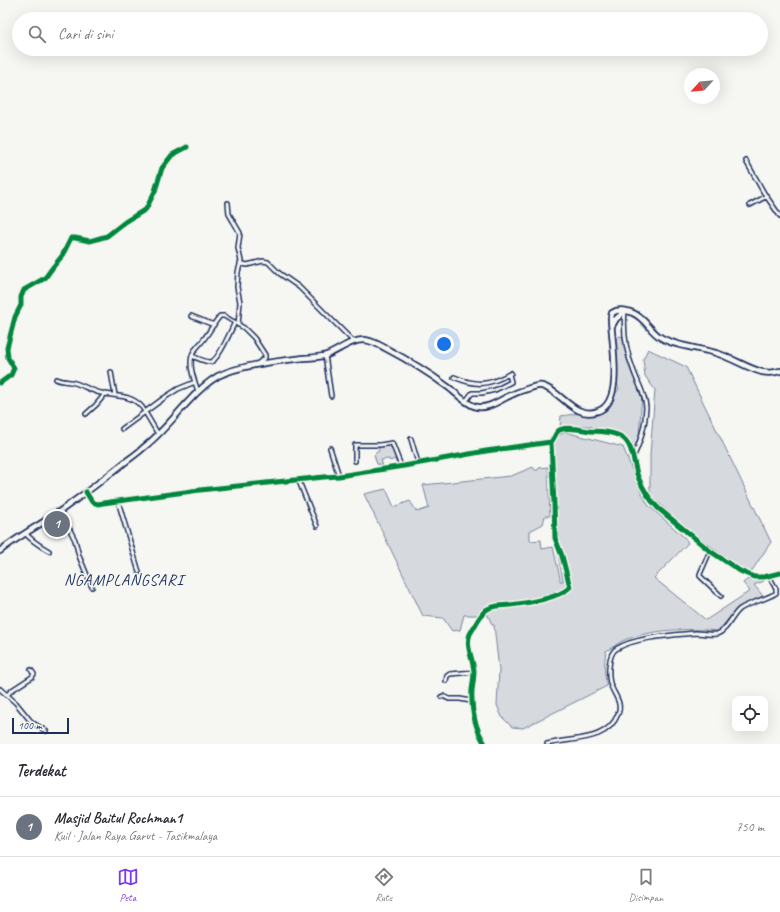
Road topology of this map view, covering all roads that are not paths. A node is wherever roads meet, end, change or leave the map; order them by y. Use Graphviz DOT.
graph roads {
  1 [pos="188,147"];
  2 [pos="746,161"];
  3 [pos="767,196"];
  4 [pos="228,203"];
  5 [pos="750,205"];
  6 [pos="780,216"];
  7 [pos="240,263"];
  8 [pos="625,311"];
  9 [pos="191,316"];
  10 [pos="234,322"];
  11 [pos="214,325"];
  12 [pos="238,325"];
  13 [pos="354,342"];
  14 [pos="326,355"];
  15 [pos="192,356"];
  16 [pos="255,365"];
  17 [pos="780,371"];
  18 [pos="111,372"];
  19 [pos="454,376"];
  20 [pos="56,379"];
  21 [pos="195,382"];
  22 [pos="0,383"];
  23 [pos="198,391"];
  24 [pos="106,394"];
  25 [pos="115,395"];
  26 [pos="331,396"];
  27 [pos="466,401"];
  28 [pos="145,412"];
  29 [pos="86,414"];
  30 [pos="122,429"];
  31 [pos="158,434"];
  32 [pos="411,439"];
  33 [pos="551,442"];
  34 [pos="330,448"];
  35 [pos="633,458"];
  36 [pos="355,461"];
  37 [pos="418,463"];
  38 [pos="400,466"];
  39 [pos="339,476"];
  40 [pos="298,479"];
  41 [pos="86,492"];
  42 [pos="118,501"];
  43 [pos="58,512"];
  44 [pos="317,526"];
  45 [pos="25,533"];
  46 [pos="0,551"];
  47 [pos="49,551"];
  48 [pos="710,551"];
  49 [pos="140,572"];
  50 [pos="780,572"];
  51 [pos="769,576"];
  52 [pos="92,586"];
  53 [pos="722,596"];
  54 [pos="31,670"];
  55 [pos="474,672"];
  56 [pos="446,681"];
  57 [pos="0,689"];
  58 [pos="7,695"];
  59 [pos="441,697"];
  60 [pos="472,701"];
  61 [pos="46,731"];
  62 [pos="485,744"];
  63 [pos="547,744"];
  1 -- 22 [label="street"];
  2 -- 3 [label="street"];
  3 -- 5 [label="street"];
  3 -- 6 [label="street"];
  4 -- 7 [label="street"];
  7 -- 12 [label="street"];
  7 -- 13 [label="street"];
  8 -- 17 [label="main road"];
  8 -- 27 [label="main road"];
  8 -- 35 [label="street"];
  9 -- 11 [label="street"];
  10 -- 11 [label="street"];
  10 -- 12 [label="street"];
  10 -- 15 [label="street"];
  11 -- 15 [label="street"];
  12 -- 16 [label="street"];
  13 -- 14 [label="main road"];
  13 -- 27 [label="main road"];
  14 -- 16 [label="main road"];
  14 -- 26 [label="street"];
  15 -- 21 [label="street"];
  16 -- 23 [label="main road"];
  18 -- 25 [label="street"];
  19 -- 27 [label="street"];
  20 -- 24 [label="street"];
  21 -- 23 [label="street"];
  21 -- 28 [label="street"];
  23 -- 31 [label="main road"];
  24 -- 25 [label="street"];
  24 -- 29 [label="street"];
  25 -- 28 [label="street"];
  28 -- 30 [label="street"];
  28 -- 31 [label="street"];
  31 -- 41 [label="main road"];
  32 -- 37 [label="street"];
  33 -- 35 [label="street"];
  33 -- 37 [label="street"];
  33 -- 55 [label="street"];
  34 -- 39 [label="street"];
  35 -- 48 [label="street"];
  36 -- 38 [label="street"];
  37 -- 38 [label="street"];
  38 -- 39 [label="street"];
  39 -- 40 [label="street"];
  40 -- 42 [label="street"];
  40 -- 44 [label="street"];
  41 -- 42 [label="street"];
  41 -- 43 [label="main road"];
  42 -- 49 [label="street"];
  43 -- 45 [label="main road"];
  43 -- 52 [label="street"];
  45 -- 46 [label="main road"];
  45 -- 47 [label="street"];
  48 -- 51 [label="street"];
  48 -- 53 [label="street"];
  50 -- 51 [label="street"];
  51 -- 63 [label="street"];
  54 -- 58 [label="street"];
  55 -- 56 [label="street"];
  55 -- 60 [label="street"];
  57 -- 58 [label="street"];
  58 -- 61 [label="street"];
  59 -- 60 [label="street"];
  60 -- 62 [label="street"];
}
